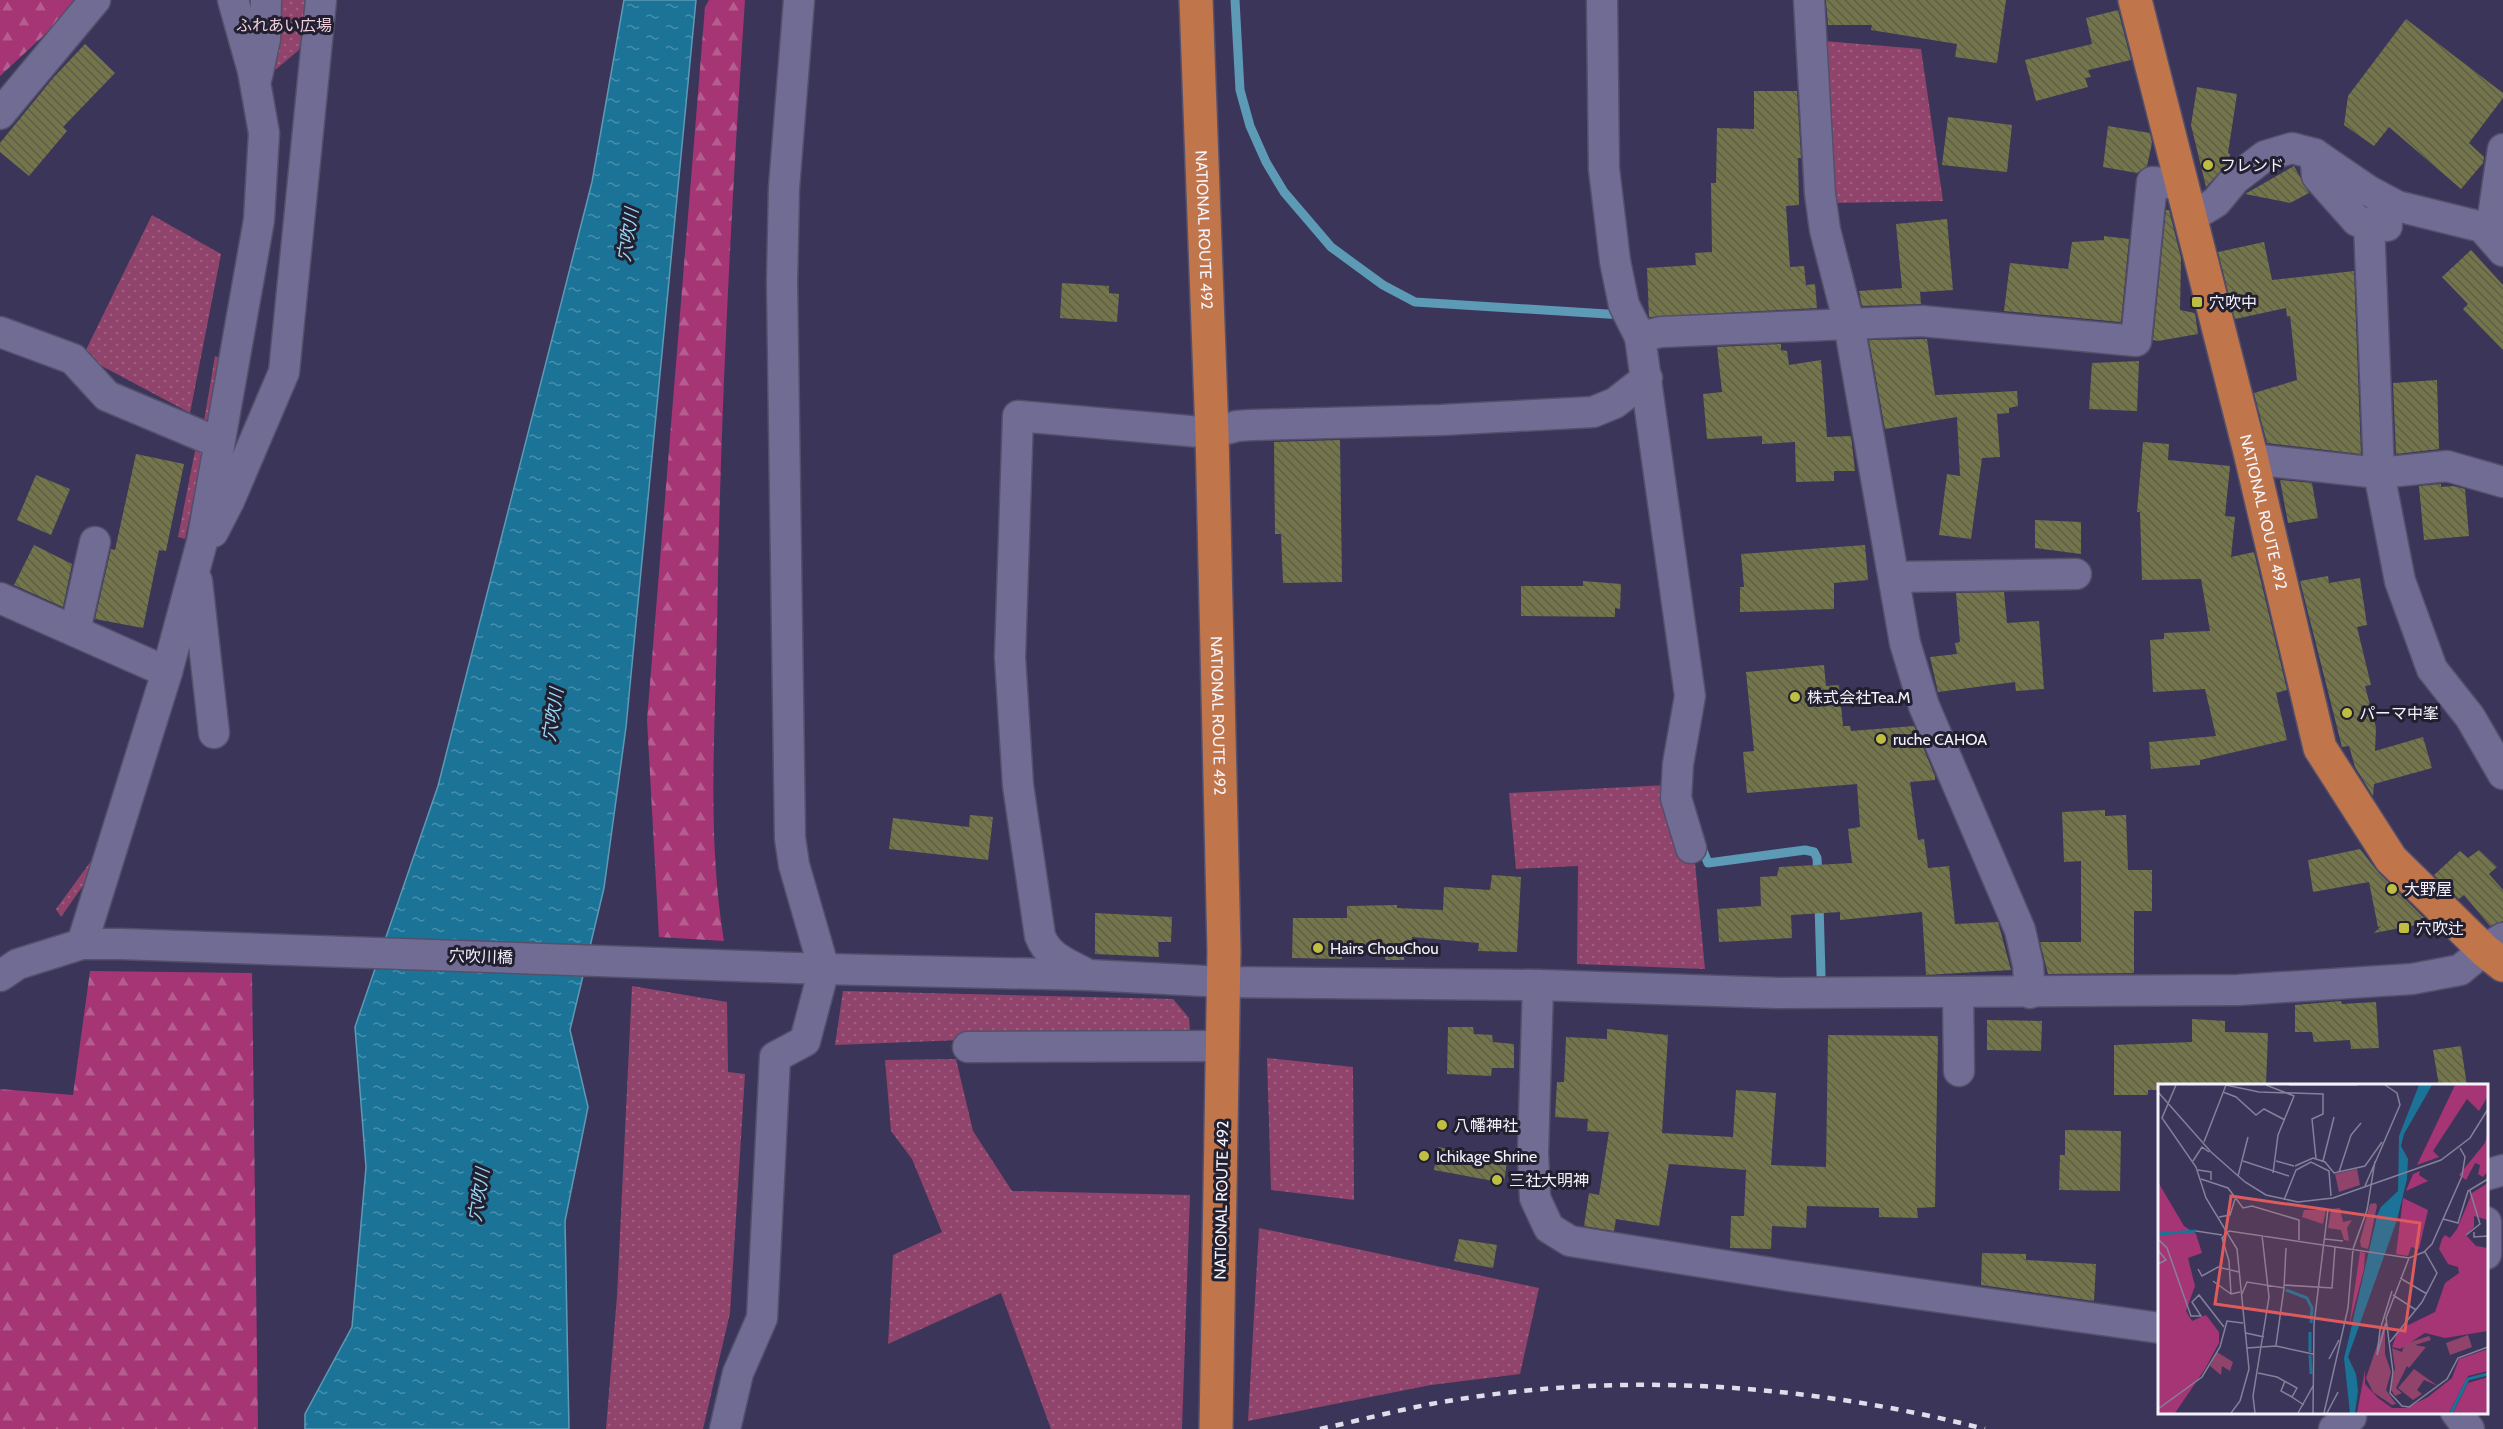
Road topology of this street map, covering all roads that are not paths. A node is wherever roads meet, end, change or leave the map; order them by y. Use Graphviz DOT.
graph roads {
  1 [pos="95,0"];
  2 [pos="233,0"];
  3 [pos="266,0"];
  4 [pos="321,0"];
  5 [pos="799,0"];
  6 [pos="1196,0"];
  7 [pos="1602,0"];
  8 [pos="1809,0"];
  9 [pos="2135,0"];
  10 [pos="255,85"];
  11 [pos="0,114"];
  12 [pos="2503,148"];
  13 [pos="2315,154"];
  14 [pos="2181,184"];
  15 [pos="2440,216"];
  16 [pos="2190,218"];
  17 [pos="2369,224"];
  18 [pos="2482,227"];
  19 [pos="2503,251"];
  20 [pos="1849,324"];
  21 [pos="0,332"];
  22 [pos="1640,337"];
  23 [pos="1647,378"];
  24 [pos="1212,433"];
  25 [pos="219,443"];
  26 [pos="2251,459"];
  27 [pos="2379,473"];
  28 [pos="2503,482"];
  29 [pos="95,542"];
  30 [pos="195,565"];
  31 [pos="2076,574"];
  32 [pos="1894,577"];
  33 [pos="0,598"];
  34 [pos="75,631"];
  35 [pos="167,672"];
  36 [pos="214,733"];
  37 [pos="2503,774"];
  38 [pos="1691,848"];
  39 [pos="82,944"];
  40 [pos="2497,951"];
  41 [pos="824,969"];
  42 [pos="1089,975"];
  43 [pos="0,976"];
  44 [pos="1224,982"];
  45 [pos="1538,985"];
  46 [pos="1958,993"];
  47 [pos="2030,993"];
  48 [pos="1224,1046"];
  49 [pos="968,1047"];
  50 [pos="1959,1071"];
  51 [pos="2503,1170"];
  52 [pos="2488,1175"];
  53 [pos="2158,1328"];
  54 [pos="2351,1414"];
  55 [pos="2457,1414"];
  56 [pos="725,1429"];
  57 [pos="1215,1429"];
  58 [pos="2334,1429"];
  59 [pos="2469,1429"];
  1 -- 11 [label="street"];
  2 -- 10 [label="street"];
  3 -- 10 [label="street"];
  4 -- 30 [label="street"];
  5 -- 41 [label="street"];
  6 -- 24 [label="highway, NATIONAL ROUTE 492"];
  7 -- 22 [label="street"];
  8 -- 20 [label="street"];
  9 -- 14 [label="highway, NATIONAL ROUTE 492"];
  10 -- 25 [label="street"];
  12 -- 18 [label="street"];
  13 -- 15 [label="street"];
  13 -- 16 [label="street"];
  13 -- 17 [label="street"];
  14 -- 16 [label="highway, NATIONAL ROUTE 492"];
  14 -- 20 [label="street"];
  15 -- 17 [label="street"];
  15 -- 18 [label="street"];
  16 -- 26 [label="highway, NATIONAL ROUTE 492"];
  17 -- 27 [label="street"];
  18 -- 19 [label="street"];
  20 -- 22 [label="street"];
  20 -- 32 [label="street"];
  21 -- 25 [label="street"];
  22 -- 23 [label="street"];
  23 -- 24 [label="street"];
  23 -- 38 [label="street"];
  24 -- 42 [label="street"];
  24 -- 44 [label="highway, NATIONAL ROUTE 492"];
  25 -- 30 [label="street"];
  26 -- 27 [label="street"];
  26 -- 40 [label="highway, NATIONAL ROUTE 492"];
  27 -- 28 [label="street"];
  27 -- 37 [label="street"];
  29 -- 34 [label="street"];
  30 -- 35 [label="street"];
  30 -- 36 [label="street"];
  31 -- 32 [label="street"];
  32 -- 47 [label="street"];
  33 -- 34 [label="street"];
  34 -- 35 [label="street"];
  35 -- 39 [label="street"];
  39 -- 41 [label="street, 穴吹川橋"];
  39 -- 43 [label="street, 穴吹川橋"];
  40 -- 47 [label="street, 穴吹川橋"];
  41 -- 42 [label="street, 穴吹川橋"];
  41 -- 56 [label="street"];
  42 -- 44 [label="street, 穴吹川橋"];
  44 -- 45 [label="street, 穴吹川橋"];
  44 -- 48 [label="highway, NATIONAL ROUTE 492"];
  45 -- 46 [label="street, 穴吹川橋"];
  45 -- 53 [label="street"];
  46 -- 47 [label="street, 穴吹川橋"];
  46 -- 50 [label="street"];
  48 -- 49 [label="street"];
  48 -- 57 [label="highway, NATIONAL ROUTE 492"];
  51 -- 52 [label="street"];
  54 -- 58 [label="street"];
  55 -- 59 [label="street"];
}
